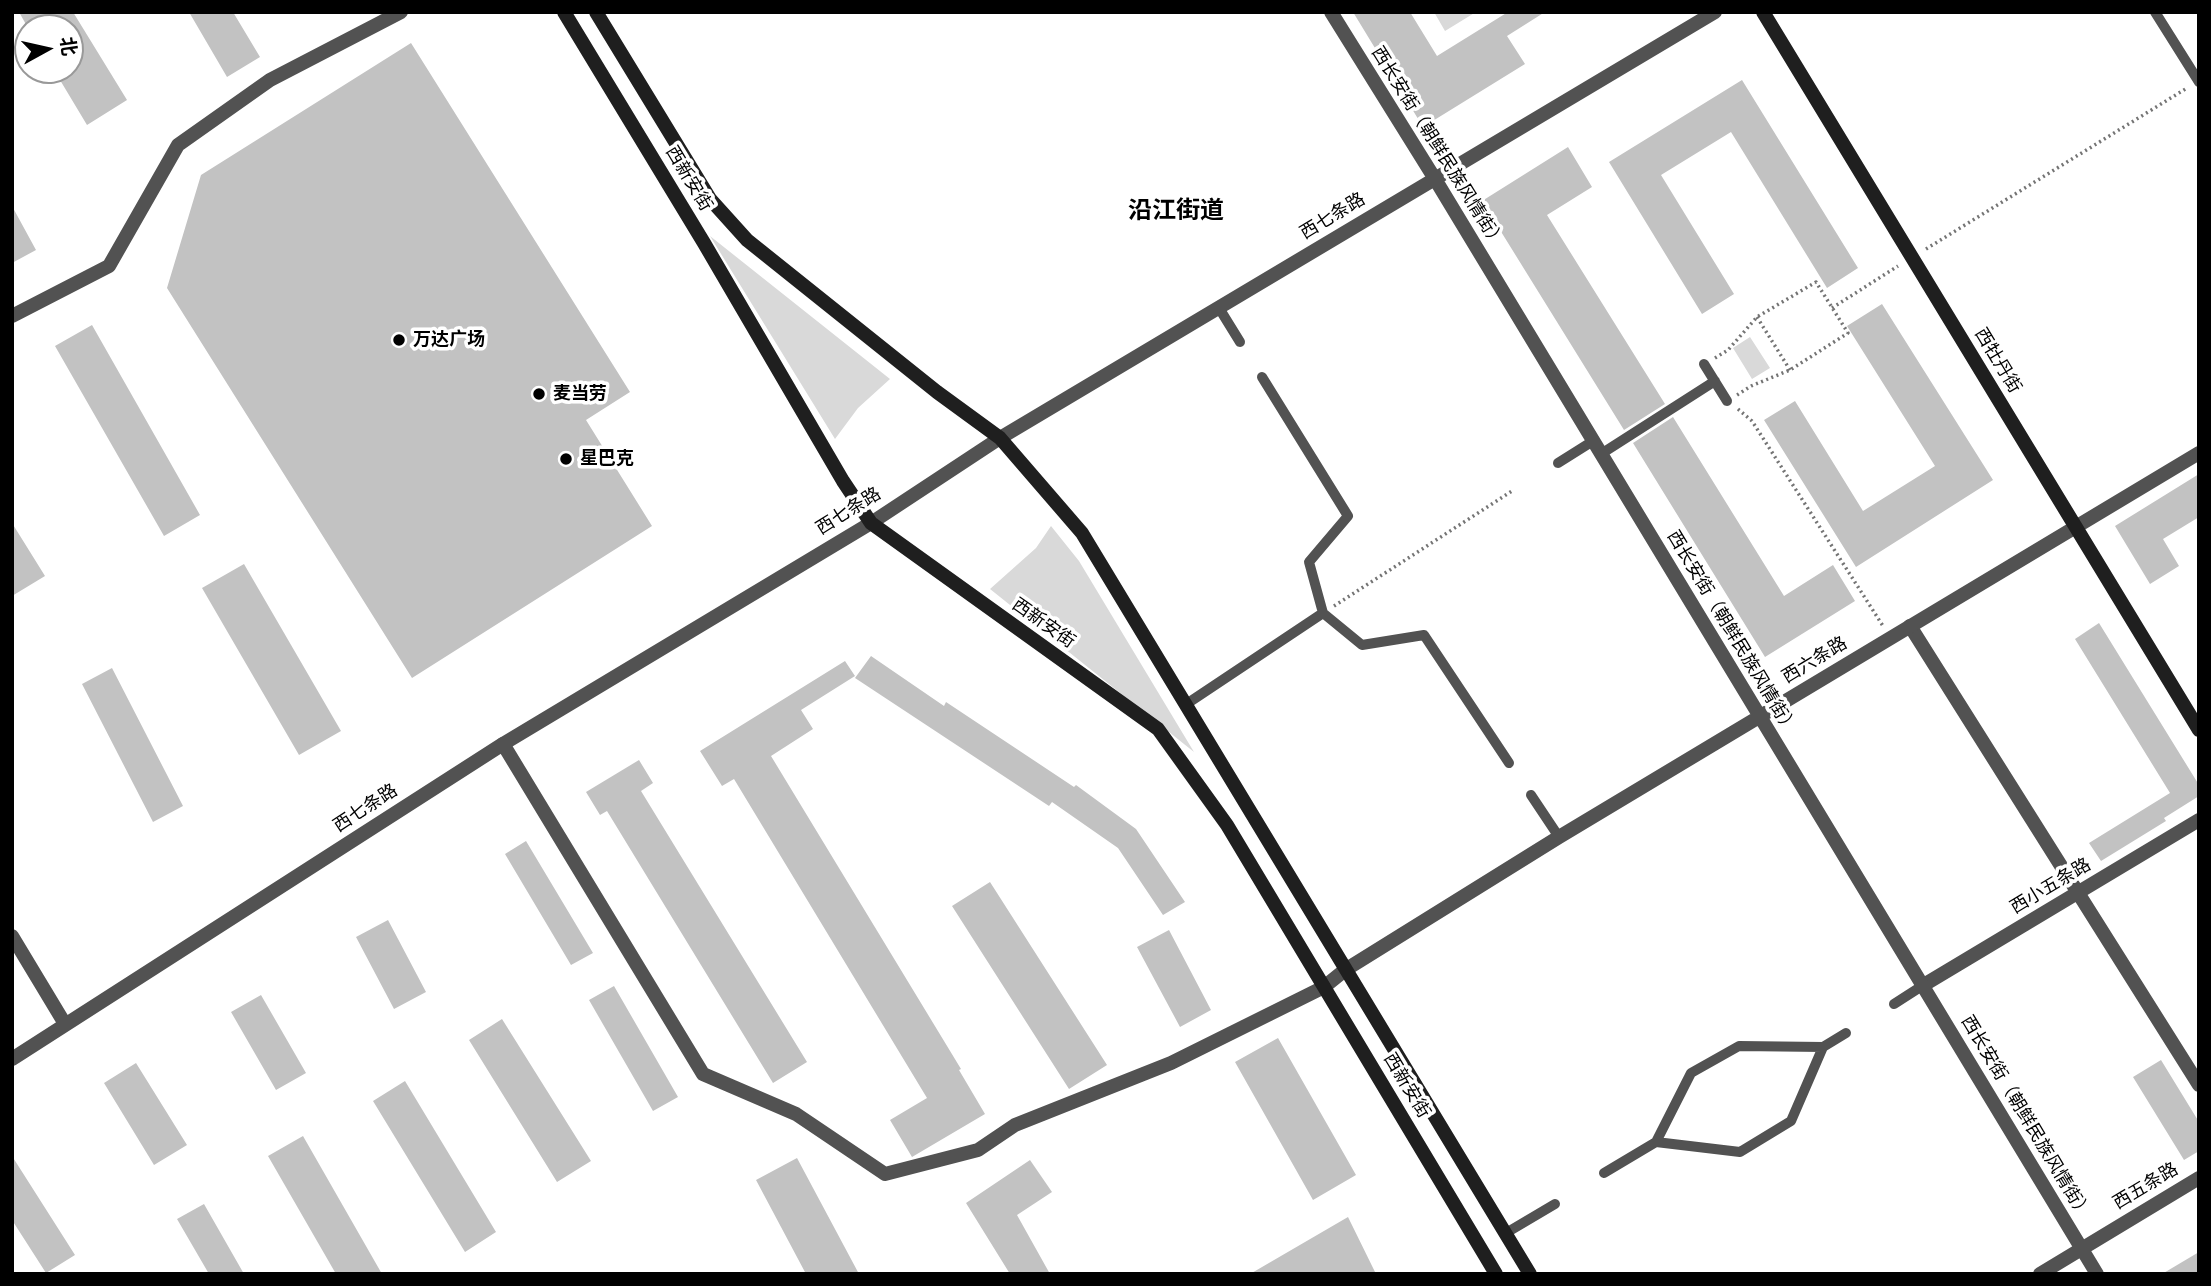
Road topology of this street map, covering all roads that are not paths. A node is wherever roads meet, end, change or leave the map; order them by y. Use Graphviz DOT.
graph roads {
  1 [pos="401,12"];
  2 [pos="564,12"];
  3 [pos="596,12"];
  4 [pos="1331,12"];
  5 [pos="1715,12"];
  6 [pos="1763,12"];
  7 [pos="2155,12"];
  8 [pos="2198,82"];
  9 [pos="1435,179"];
  10 [pos="1219,308"];
  11 [pos="12,316"];
  12 [pos="1240,342"];
  13 [pos="1704,364"];
  14 [pos="1262,377"];
  15 [pos="1715,382"];
  16 [pos="1727,401"];
  17 [pos="1000,438"];
  18 [pos="1593,441"];
  19 [pos="2199,453"];
  20 [pos="1601,454"];
  21 [pos="1558,463"];
  22 [pos="871,523"];
  23 [pos="2075,527"];
  24 [pos="1324,613"];
  25 [pos="1910,626"];
  26 [pos="1185,705"];
  27 [pos="1759,717"];
  28 [pos="2199,730"];
  29 [pos="503,744"];
  30 [pos="1509,763"];
  31 [pos="1531,795"];
  32 [pos="2199,820"];
  33 [pos="1559,837"];
  34 [pos="2078,893"];
  35 [pos="12,936"];
  36 [pos="1345,970"];
  37 [pos="1922,986"];
  38 [pos="1324,987"];
  39 [pos="1894,1004"];
  40 [pos="65,1024"];
  41 [pos="1846,1033"];
  42 [pos="1823,1047"];
  43 [pos="12,1059"];
  44 [pos="2199,1086"];
  45 [pos="1656,1142"];
  46 [pos="1604,1173"];
  47 [pos="2199,1178"];
  48 [pos="1555,1203"];
  49 [pos="1506,1233"];
  50 [pos="2082,1248"];
  51 [pos="1496,1274"];
  52 [pos="1530,1274"];
  53 [pos="2040,1274"];
  54 [pos="2097,1274"];
  1 -- 11 [label="street"];
  2 -- 22 [label="main road, 西新安街"];
  3 -- 17 [label="main road, 西新安街"];
  4 -- 9 [label="street, 西长安街（朝鲜民族风情街）"];
  5 -- 9 [label="street, 西七条路"];
  6 -- 23 [label="main road, 西牡丹街"];
  7 -- 8 [label="lane"];
  9 -- 10 [label="street, 西七条路"];
  9 -- 18 [label="street, 西长安街（朝鲜民族风情街）"];
  10 -- 12 [label="lane"];
  10 -- 17 [label="street, 西七条路"];
  13 -- 15 [label="lane"];
  14 -- 24 [label="lane"];
  15 -- 16 [label="lane"];
  15 -- 20 [label="lane"];
  17 -- 22 [label="street, 西七条路"];
  17 -- 26 [label="main road, 西新安街"];
  18 -- 20 [label="street, 西长安街（朝鲜民族风情街）"];
  18 -- 21 [label="lane"];
  19 -- 23 [label="street, 西六条路"];
  20 -- 27 [label="street, 西长安街（朝鲜民族风情街）"];
  22 -- 29 [label="street, 西七条路"];
  22 -- 38 [label="main road, 西新安街"];
  23 -- 25 [label="street, 西六条路"];
  23 -- 28 [label="main road, 西牡丹街"];
  24 -- 26 [label="lane"];
  24 -- 30 [label="lane"];
  25 -- 27 [label="street, 西六条路"];
  25 -- 34 [label="street"];
  26 -- 36 [label="main road, 西新安街"];
  27 -- 33 [label="street, 西六条路"];
  27 -- 37 [label="street, 西长安街（朝鲜民族风情街）"];
  29 -- 38 [label="street, 西六条路"];
  29 -- 40 [label="street, 西七条路"];
  31 -- 33 [label="lane"];
  32 -- 34 [label="street, 西小五条路"];
  33 -- 36 [label="street, 西六条路"];
  34 -- 37 [label="street, 西小五条路"];
  34 -- 44 [label="street"];
  35 -- 40 [label="street"];
  36 -- 38 [label="street, 西六条路"];
  36 -- 49 [label="main road, 西新安街"];
  37 -- 39 [label="lane"];
  37 -- 50 [label="street, 西长安街（朝鲜民族风情街）"];
  38 -- 51 [label="main road, 西新安街"];
  40 -- 43 [label="street, 西七条路"];
  41 -- 42 [label="lane"];
  42 -- 45 [label="lane"];
  42 -- 45 [label="lane"];
  45 -- 46 [label="lane"];
  47 -- 50 [label="street, 西五条路"];
  48 -- 49 [label="lane"];
  49 -- 52 [label="main road, 西新安街"];
  50 -- 53 [label="street, 西五条路"];
  50 -- 54 [label="street, 西长安街（朝鲜民族风情街）"];
}
